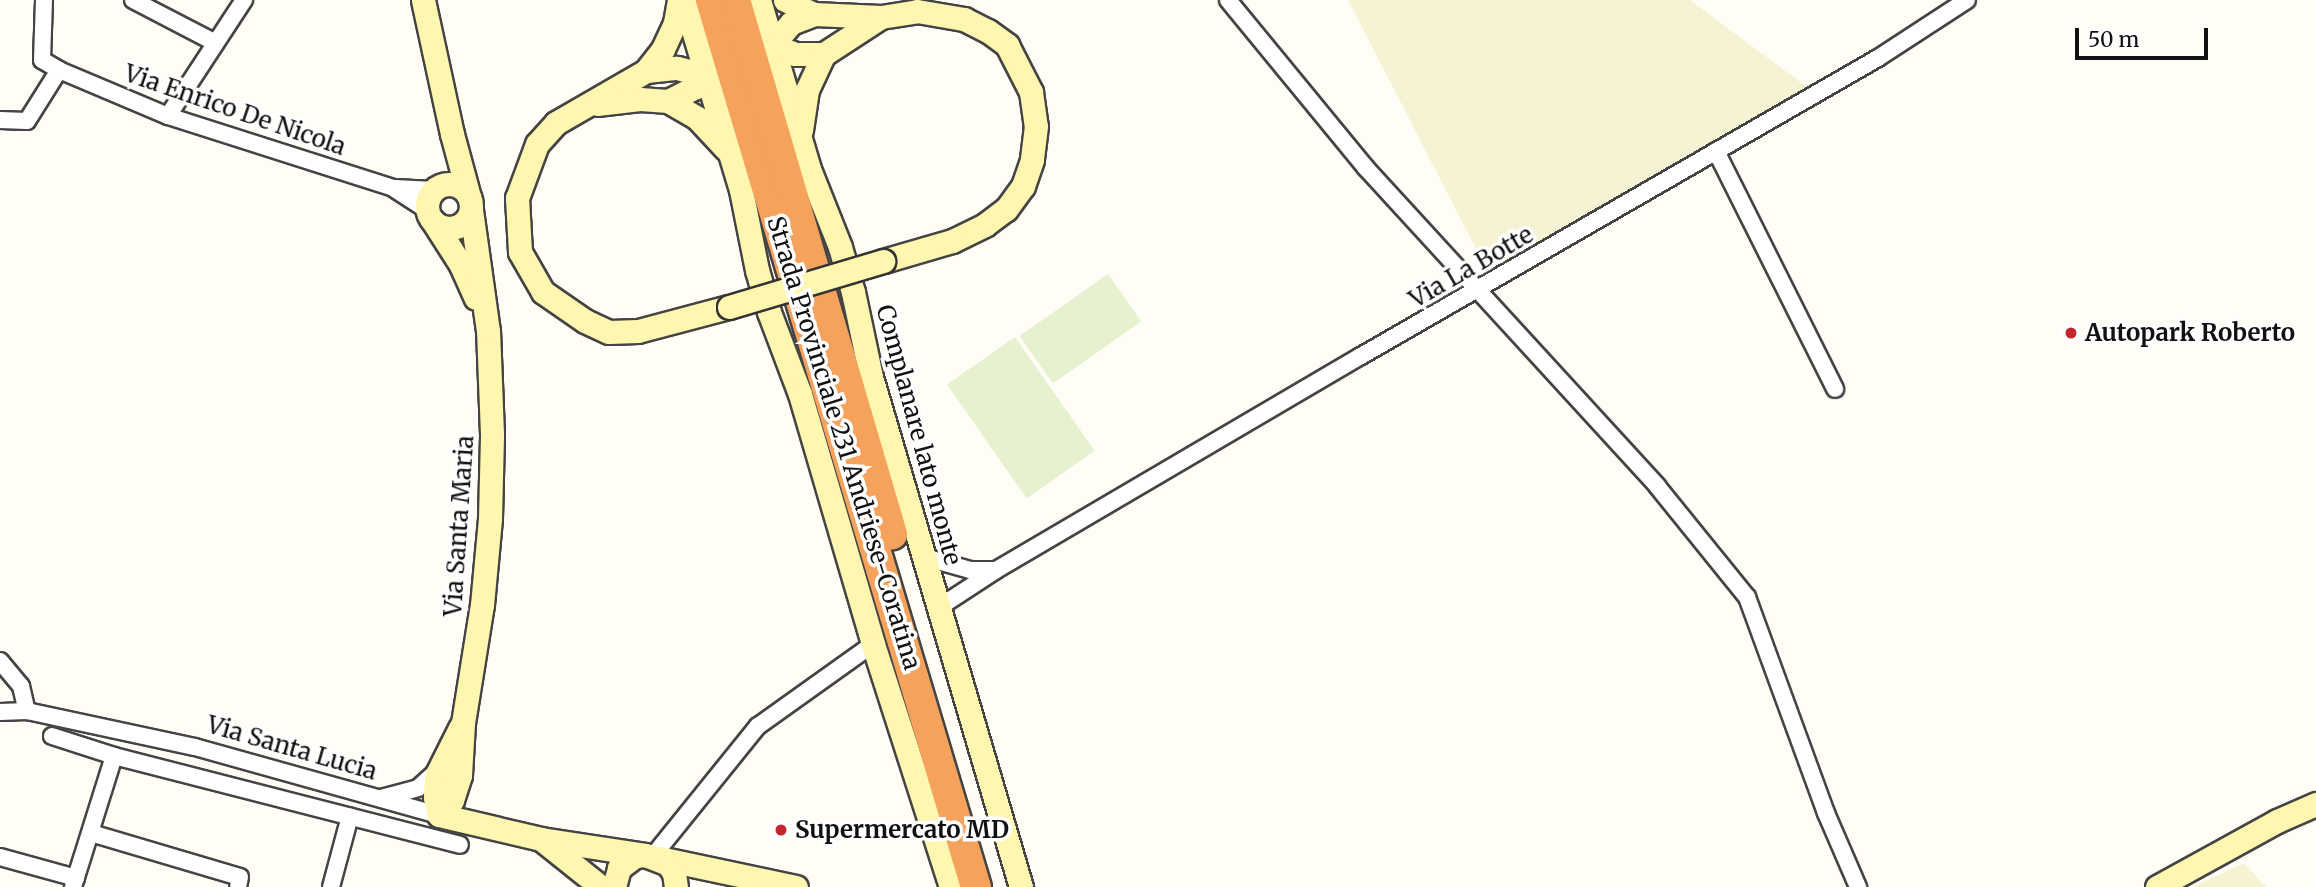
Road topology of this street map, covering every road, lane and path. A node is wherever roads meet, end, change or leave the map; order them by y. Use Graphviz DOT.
graph roads {
  1 [pos="44,0"];
  2 [pos="133,0"];
  3 [pos="244,0"];
  4 [pos="423,0"];
  5 [pos="681,0"];
  6 [pos="711,0"];
  7 [pos="736,0"];
  8 [pos="759,0"];
  9 [pos="785,0"];
  10 [pos="1228,0"];
  11 [pos="1967,0"];
  12 [pos="814,14"];
  13 [pos="881,17"];
  14 [pos="216,43"];
  15 [pos="772,45"];
  16 [pos="824,54"];
  17 [pos="59,70"];
  18 [pos="646,71"];
  19 [pos="706,75"];
  20 [pos="667,101"];
  21 [pos="587,105"];
  22 [pos="168,116"];
  23 [pos="0,120"];
  24 [pos="452,134"];
  25 [pos="799,137"];
  26 [pos="1716,151"];
  27 [pos="730,153"];
  28 [pos="434,201"];
  29 [pos="470,203"];
  30 [pos="1478,290"];
  31 [pos="488,331"];
  32 [pos="1835,389"];
  33 [pos="924,556"];
  34 [pos="996,570"];
  35 [pos="938,608"];
  36 [pos="873,644"];
  37 [pos="0,661"];
  38 [pos="27,711"];
  39 [pos="0,712"];
  40 [pos="52,736"];
  41 [pos="114,756"];
  42 [pos="450,772"];
  43 [pos="375,799"];
  44 [pos="2316,804"];
  45 [pos="439,815"];
  46 [pos="350,816"];
  47 [pos="486,826"];
  48 [pos="91,833"];
  49 [pos="541,839"];
  50 [pos="460,845"];
  51 [pos="936,845"];
  52 [pos="652,856"];
  53 [pos="0,858"];
  54 [pos="757,878"];
  55 [pos="75,882"];
  56 [pos="238,887"];
  57 [pos="331,887"];
  58 [pos="601,887"];
  59 [pos="614,887"];
  60 [pos="676,887"];
  61 [pos="712,887"];
  62 [pos="796,887"];
  63 [pos="936,887"];
  64 [pos="951,887"];
  65 [pos="976,887"];
  66 [pos="996,887"];
  67 [pos="1021,887"];
  68 [pos="1858,887"];
  69 [pos="2157,887"];
  1 -- 17 [label="street"];
  2 -- 14 [label="street"];
  3 -- 14 [label="street"];
  4 -- 24 [label="main road, Via Santa Maria"];
  5 -- 18 [label="main road"];
  5 -- 19 [label="main road"];
  6 -- 65 [label="highway, Strada Provinciale 231 Andriese-Coratina"];
  7 -- 66 [label="highway, Strada Provinciale 231 Andriese-Coratina"];
  8 -- 15 [label="main road, Complanare lato monte"];
  9 -- 12 [label="main road"];
  10 -- 30 [label="street"];
  11 -- 26 [label="street, Via La Botte"];
  12 -- 13 [label="main road"];
  12 -- 15 [label="main road"];
  13 -- 16 [label="main road"];
  13 -- 21 [label="main road, bridge"];
  14 -- 22 [label="street"];
  15 -- 16 [label="main road"];
  15 -- 25 [label="main road, Complanare lato monte"];
  16 -- 25 [label="main road"];
  17 -- 22 [label="street, Via Enrico De Nicola"];
  17 -- 23 [label="street"];
  18 -- 19 [label="main road"];
  18 -- 21 [label="main road"];
  19 -- 20 [label="main road"];
  19 -- 27 [label="main road"];
  20 -- 21 [label="main road"];
  20 -- 27 [label="main road"];
  22 -- 28 [label="street, Via Enrico De Nicola"];
  24 -- 28 [label="main road, Via Santa Maria"];
  24 -- 29 [label="main road, Via Santa Maria"];
  25 -- 33 [label="main road, Complanare lato monte"];
  26 -- 30 [label="street, Via La Botte"];
  26 -- 32 [label="street"];
  27 -- 36 [label="main road"];
  28 -- 29 [label="main road"];
  28 -- 29 [label="main road"];
  28 -- 31 [label="main road, Via Santa Maria"];
  29 -- 31 [label="main road, Via Santa Maria"];
  30 -- 34 [label="street, Via La Botte"];
  30 -- 68 [label="street"];
  31 -- 42 [label="main road, Via Santa Maria"];
  33 -- 34 [label="street"];
  33 -- 35 [label="main road, Complanare lato monte"];
  34 -- 35 [label="street, Via La Botte"];
  35 -- 67 [label="main road, Complanare lato monte"];
  36 -- 51 [label="main road"];
  36 -- 52 [label="street"];
  37 -- 38 [label="street"];
  38 -- 39 [label="street, Via Santa Lucia"];
  38 -- 43 [label="street, Via Santa Lucia"];
  40 -- 41 [label="street"];
  41 -- 46 [label="street"];
  41 -- 48 [label="street"];
  42 -- 43 [label="street, Via Santa Maria"];
  42 -- 45 [label="main road, Via Santa Maria"];
  42 -- 47 [label="main road"];
  43 -- 45 [label="street, Via Santa Lucia"];
  44 -- 69 [label="main road"];
  45 -- 47 [label="main road, Via Santa Lucia"];
  46 -- 50 [label="street"];
  46 -- 57 [label="street"];
  47 -- 49 [label="main road, Via Santa Lucia"];
  48 -- 55 [label="street"];
  48 -- 56 [label="street"];
  49 -- 52 [label="main road, Via Santa Lucia"];
  49 -- 58 [label="main road, Via Santa Lucia"];
  51 -- 63 [label="main road"];
  51 -- 64 [label="main road"];
  52 -- 54 [label="main road, Via Santa Lucia"];
  52 -- 59 [label="main road"];
  52 -- 60 [label="main road"];
  53 -- 55 [label="street"];
  54 -- 61 [label="main road"];
  54 -- 62 [label="main road, Via Santa Lucia"];
}
